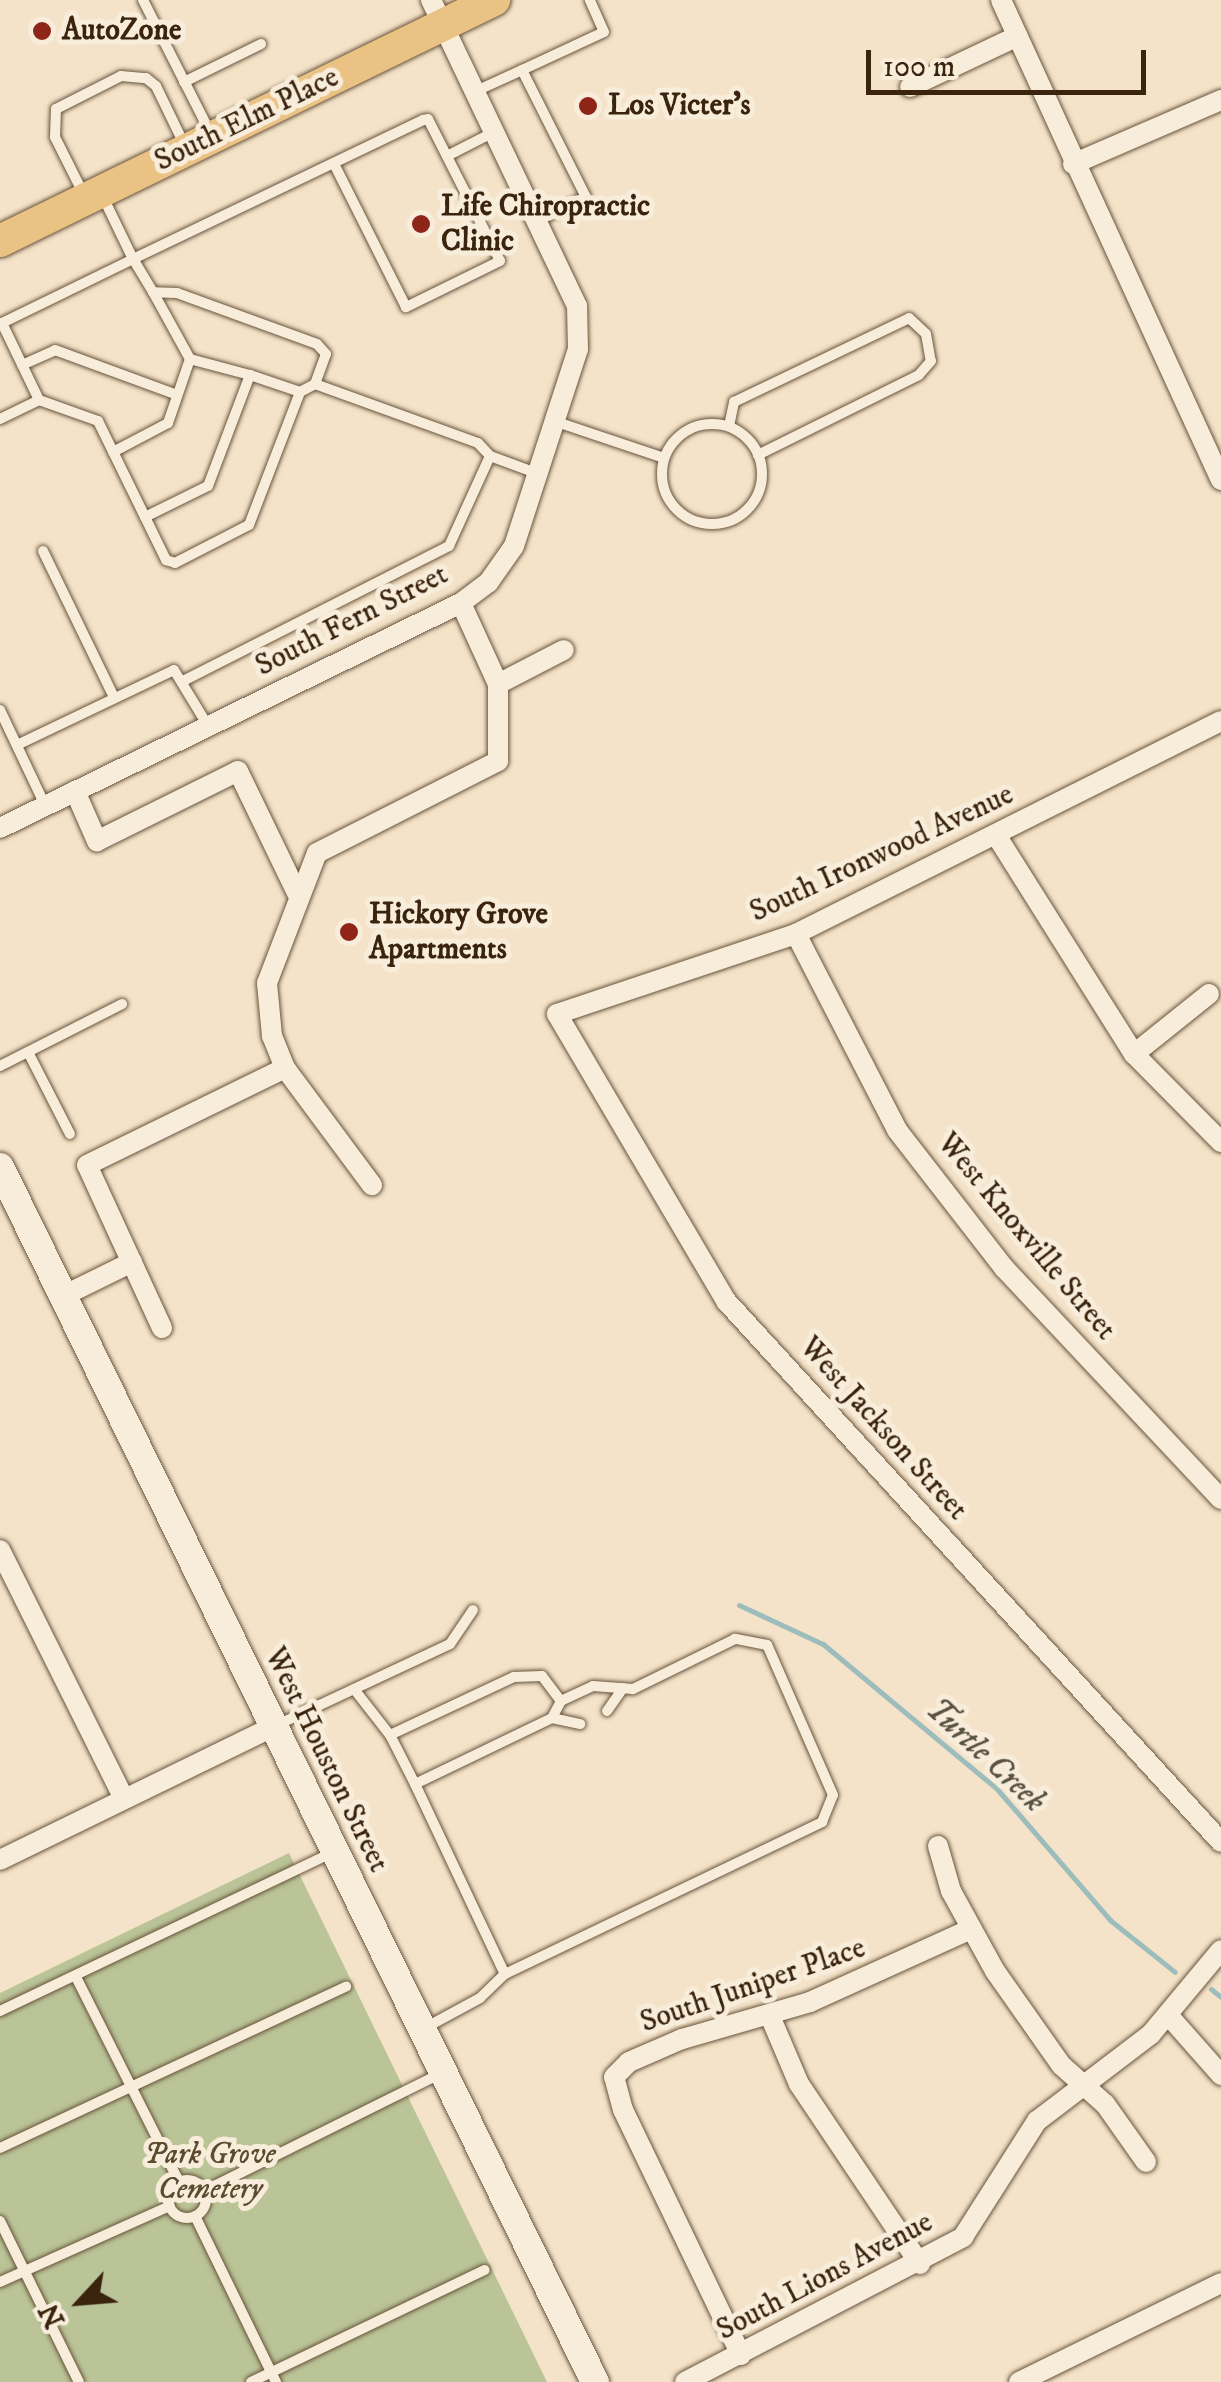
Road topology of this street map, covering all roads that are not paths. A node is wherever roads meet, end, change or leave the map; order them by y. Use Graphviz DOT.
graph roads {
  1 [pos="143,0"];
  2 [pos="494,0"];
  3 [pos="590,0"];
  4 [pos="1001,0"];
  5 [pos="437,12"];
  6 [pos="1018,36"];
  7 [pos="260,44"];
  8 [pos="522,70"];
  9 [pos="184,82"];
  10 [pos="910,87"];
  11 [pos="476,92"];
  12 [pos="1221,100"];
  13 [pos="496,131"];
  14 [pos="200,144"];
  15 [pos="450,155"];
  16 [pos="334,164"];
  17 [pos="1073,164"];
  18 [pos="93,196"];
  19 [pos="539,220"];
  20 [pos="0,242"];
  21 [pos="133,259"];
  22 [pos="154,292"];
  23 [pos="1,323"];
  24 [pos="190,359"];
  25 [pos="22,365"];
  26 [pos="250,375"];
  27 [pos="315,384"];
  28 [pos="300,392"];
  29 [pos="177,395"];
  30 [pos="38,400"];
  31 [pos="0,419"];
  32 [pos="556,422"];
  33 [pos="729,426"];
  34 [pos="113,452"];
  35 [pos="758,455"];
  36 [pos="490,456"];
  37 [pos="664,458"];
  38 [pos="539,474"];
  39 [pos="1221,480"];
  40 [pos="145,518"];
  41 [pos="43,551"];
  42 [pos="461,603"];
  43 [pos="564,650"];
  44 [pos="186,680"];
  45 [pos="498,684"];
  46 [pos="114,697"];
  47 [pos="0,710"];
  48 [pos="1221,721"];
  49 [pos="208,726"];
  50 [pos="17,745"];
  51 [pos="75,791"];
  52 [pos="45,805"];
  53 [pos="0,828"];
  54 [pos="996,835"];
  55 [pos="297,893"];
  56 [pos="796,934"];
  57 [pos="1209,994"];
  58 [pos="122,1004"];
  59 [pos="557,1014"];
  60 [pos="28,1052"];
  61 [pos="1134,1054"];
  62 [pos="0,1066"];
  63 [pos="285,1068"];
  64 [pos="70,1134"];
  65 [pos="1221,1142"];
  66 [pos="0,1166"];
  67 [pos="372,1186"];
  68 [pos="132,1262"];
  69 [pos="63,1296"];
  70 [pos="162,1328"];
  71 [pos="1221,1499"];
  72 [pos="0,1550"];
  73 [pos="7,1581"];
  74 [pos="473,1610"];
  75 [pos="623,1688"];
  76 [pos="354,1689"];
  77 [pos="561,1700"];
  78 [pos="606,1712"];
  79 [pos="552,1718"];
  80 [pos="580,1724"];
  81 [pos="273,1727"];
  82 [pos="390,1736"];
  83 [pos="415,1784"];
  84 [pos="124,1799"];
  85 [pos="1221,1842"];
  86 [pos="938,1846"];
  87 [pos="335,1852"];
  88 [pos="0,1860"];
  89 [pos="970,1930"];
  90 [pos="1221,1950"];
  91 [pos="506,1974"];
  92 [pos="77,1979"];
  93 [pos="346,1987"];
  94 [pos="0,2011"];
  95 [pos="770,2016"];
  96 [pos="1168,2016"];
  97 [pos="422,2030"];
  98 [pos="443,2072"];
  99 [pos="1221,2075"];
  100 [pos="1081,2085"];
  101 [pos="134,2091"];
  102 [pos="0,2148"];
  103 [pos="1146,2162"];
  104 [pos="179,2182"];
  105 [pos="204,2191"];
  106 [pos="170,2206"];
  107 [pos="195,2216"];
  108 [pos="0,2221"];
  109 [pos="920,2264"];
  110 [pos="24,2270"];
  111 [pos="485,2270"];
  112 [pos="0,2282"];
  113 [pos="1221,2283"];
  114 [pos="741,2355"];
  115 [pos="1056,2374"];
  116 [pos="274,2377"];
  117 [pos="79,2382"];
  118 [pos="251,2382"];
  119 [pos="595,2382"];
  120 [pos="685,2382"];
  121 [pos="1020,2382"];
  1 -- 9 [label="lane"];
  2 -- 5 [label="main road, South Elm Place"];
  3 -- 8 [label="lane"];
  4 -- 6 [label="street"];
  5 -- 11 [label="street"];
  5 -- 14 [label="main road, South Elm Place"];
  6 -- 10 [label="street"];
  6 -- 17 [label="street"];
  7 -- 9 [label="lane"];
  8 -- 11 [label="lane"];
  8 -- 19 [label="lane"];
  9 -- 14 [label="lane"];
  11 -- 13 [label="street"];
  12 -- 17 [label="street"];
  13 -- 15 [label="lane"];
  13 -- 19 [label="street"];
  14 -- 18 [label="main road, South Elm Place"];
  14 -- 18 [label="lane"];
  15 -- 16 [label="lane"];
  15 -- 16 [label="lane"];
  16 -- 21 [label="lane"];
  17 -- 39 [label="street"];
  18 -- 20 [label="main road, South Elm Place"];
  18 -- 21 [label="lane"];
  19 -- 32 [label="street, South Fern Street"];
  21 -- 22 [label="lane"];
  21 -- 23 [label="lane"];
  22 -- 24 [label="lane"];
  22 -- 27 [label="lane"];
  23 -- 25 [label="lane"];
  24 -- 26 [label="lane"];
  24 -- 29 [label="lane"];
  25 -- 29 [label="lane"];
  25 -- 30 [label="lane"];
  26 -- 28 [label="lane"];
  26 -- 40 [label="lane"];
  27 -- 28 [label="lane"];
  27 -- 36 [label="lane"];
  28 -- 40 [label="lane"];
  29 -- 34 [label="lane"];
  30 -- 31 [label="lane"];
  30 -- 34 [label="lane"];
  32 -- 37 [label="lane"];
  32 -- 38 [label="street, South Fern Street"];
  33 -- 35 [label="lane"];
  33 -- 35 [label="lane"];
  33 -- 37 [label="lane"];
  34 -- 40 [label="lane"];
  35 -- 37 [label="lane"];
  36 -- 38 [label="lane"];
  36 -- 44 [label="lane"];
  38 -- 42 [label="street, South Fern Street"];
  41 -- 46 [label="lane"];
  42 -- 45 [label="street"];
  42 -- 49 [label="street, South Fern Street"];
  43 -- 45 [label="street"];
  44 -- 46 [label="lane"];
  44 -- 49 [label="lane"];
  45 -- 55 [label="street"];
  46 -- 50 [label="lane"];
  47 -- 50 [label="lane"];
  48 -- 54 [label="street, South Ironwood Avenue"];
  49 -- 51 [label="street, South Fern Street"];
  50 -- 52 [label="lane"];
  51 -- 52 [label="street, South Fern Street"];
  51 -- 55 [label="street"];
  52 -- 53 [label="street, South Fern Street"];
  54 -- 56 [label="street, South Ironwood Avenue"];
  54 -- 61 [label="street"];
  55 -- 63 [label="street"];
  56 -- 59 [label="street, South Ironwood Avenue"];
  56 -- 71 [label="street, West Knoxville Street"];
  57 -- 61 [label="street"];
  58 -- 60 [label="lane"];
  59 -- 85 [label="street, West Jackson Street"];
  60 -- 62 [label="lane"];
  60 -- 64 [label="lane"];
  61 -- 65 [label="street"];
  63 -- 67 [label="street"];
  63 -- 68 [label="street"];
  66 -- 69 [label="main road, West Houston Street"];
  68 -- 69 [label="street"];
  68 -- 70 [label="street"];
  69 -- 81 [label="main road, West Houston Street"];
  72 -- 73 [label="street"];
  73 -- 84 [label="street"];
  74 -- 76 [label="lane"];
  75 -- 77 [label="lane"];
  75 -- 78 [label="lane"];
  75 -- 91 [label="lane"];
  76 -- 81 [label="lane"];
  76 -- 82 [label="lane"];
  77 -- 79 [label="lane"];
  77 -- 82 [label="lane"];
  79 -- 80 [label="lane"];
  79 -- 83 [label="lane"];
  81 -- 84 [label="street"];
  81 -- 87 [label="main road, West Houston Street"];
  82 -- 83 [label="lane"];
  83 -- 91 [label="lane"];
  84 -- 88 [label="street"];
  86 -- 89 [label="street"];
  87 -- 92 [label="lane"];
  87 -- 97 [label="main road, West Houston Street"];
  89 -- 95 [label="street, South Juniper Place"];
  89 -- 100 [label="street"];
  90 -- 96 [label="street, South Lions Avenue"];
  91 -- 97 [label="lane"];
  92 -- 94 [label="lane"];
  92 -- 101 [label="lane"];
  93 -- 101 [label="lane"];
  95 -- 109 [label="street"];
  95 -- 114 [label="street, South Juniper Place"];
  96 -- 99 [label="street"];
  96 -- 100 [label="street, South Lions Avenue"];
  97 -- 98 [label="main road, West Houston Street"];
  98 -- 105 [label="lane"];
  98 -- 119 [label="main road, West Houston Street"];
  100 -- 103 [label="street"];
  100 -- 109 [label="street, South Lions Avenue"];
  101 -- 102 [label="lane"];
  101 -- 104 [label="lane"];
  104 -- 105 [label="lane"];
  104 -- 106 [label="lane"];
  105 -- 107 [label="lane"];
  106 -- 107 [label="lane"];
  106 -- 110 [label="lane"];
  107 -- 116 [label="lane"];
  108 -- 110 [label="lane"];
  109 -- 114 [label="street, South Lions Avenue"];
  110 -- 112 [label="lane"];
  110 -- 117 [label="lane"];
  111 -- 116 [label="lane"];
  113 -- 115 [label="street"];
  114 -- 120 [label="street, South Lions Avenue"];
  115 -- 121 [label="street"];
  116 -- 118 [label="lane"];
}
